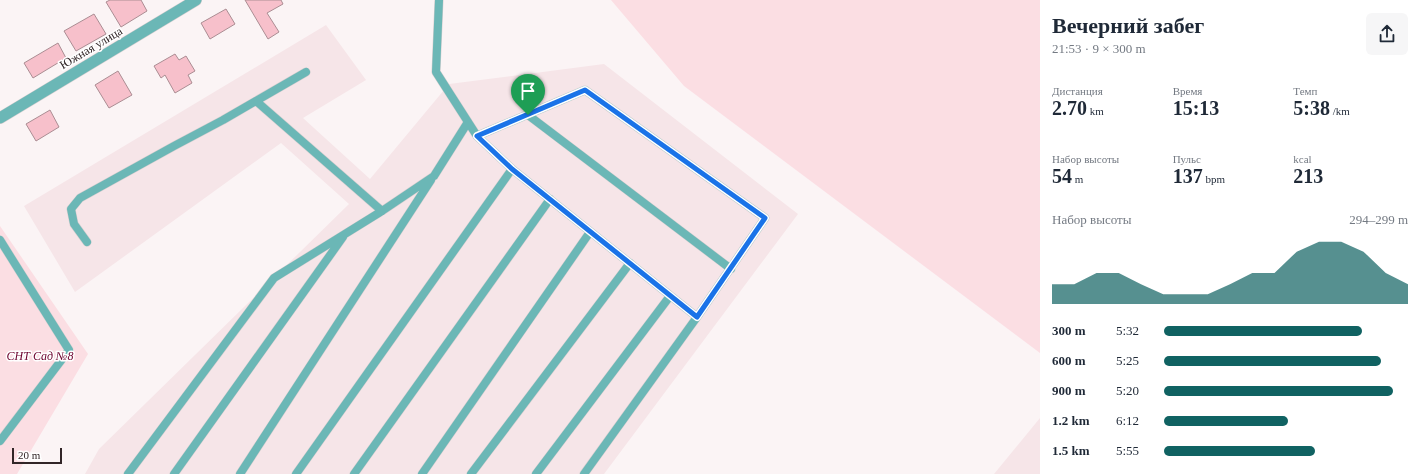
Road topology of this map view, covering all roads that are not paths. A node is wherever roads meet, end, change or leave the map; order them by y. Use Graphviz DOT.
graph roads {
  1 [pos="196,0"];
  2 [pos="439,0"];
  3 [pos="306,72"];
  4 [pos="256,101"];
  5 [pos="528,115"];
  6 [pos="0,118"];
  7 [pos="468,122"];
  8 [pos="477,136"];
  9 [pos="512,169"];
  10 [pos="434,176"];
  11 [pos="550,200"];
  12 [pos="382,211"];
  13 [pos="590,232"];
  14 [pos="346,233"];
  15 [pos="0,240"];
  16 [pos="87,242"];
  17 [pos="630,264"];
  18 [pos="731,269"];
  19 [pos="670,296"];
  20 [pos="697,317"];
  21 [pos="0,441"];
  22 [pos="128,474"];
  23 [pos="174,474"];
  24 [pos="240,474"];
  25 [pos="296,474"];
  26 [pos="354,474"];
  27 [pos="422,474"];
  28 [pos="471,474"];
  29 [pos="536,474"];
  30 [pos="584,474"];
  1 -- 6 [label="street, Южная улица"];
  2 -- 7 [label="lane"];
  3 -- 4 [label="lane"];
  4 -- 12 [label="lane"];
  4 -- 16 [label="lane"];
  5 -- 8 [label="lane"];
  5 -- 18 [label="lane"];
  5 -- 18 [label="lane"];
  7 -- 8 [label="lane"];
  7 -- 10 [label="lane"];
  8 -- 9 [label="lane"];
  9 -- 11 [label="lane"];
  9 -- 25 [label="lane"];
  10 -- 12 [label="lane"];
  10 -- 24 [label="lane"];
  11 -- 13 [label="lane"];
  11 -- 26 [label="lane"];
  12 -- 14 [label="lane"];
  13 -- 17 [label="lane"];
  13 -- 27 [label="lane"];
  14 -- 22 [label="lane"];
  14 -- 23 [label="lane"];
  15 -- 21 [label="lane"];
  17 -- 19 [label="lane"];
  17 -- 28 [label="lane"];
  18 -- 20 [label="lane"];
  19 -- 20 [label="lane"];
  19 -- 29 [label="lane"];
  20 -- 30 [label="lane"];
}
